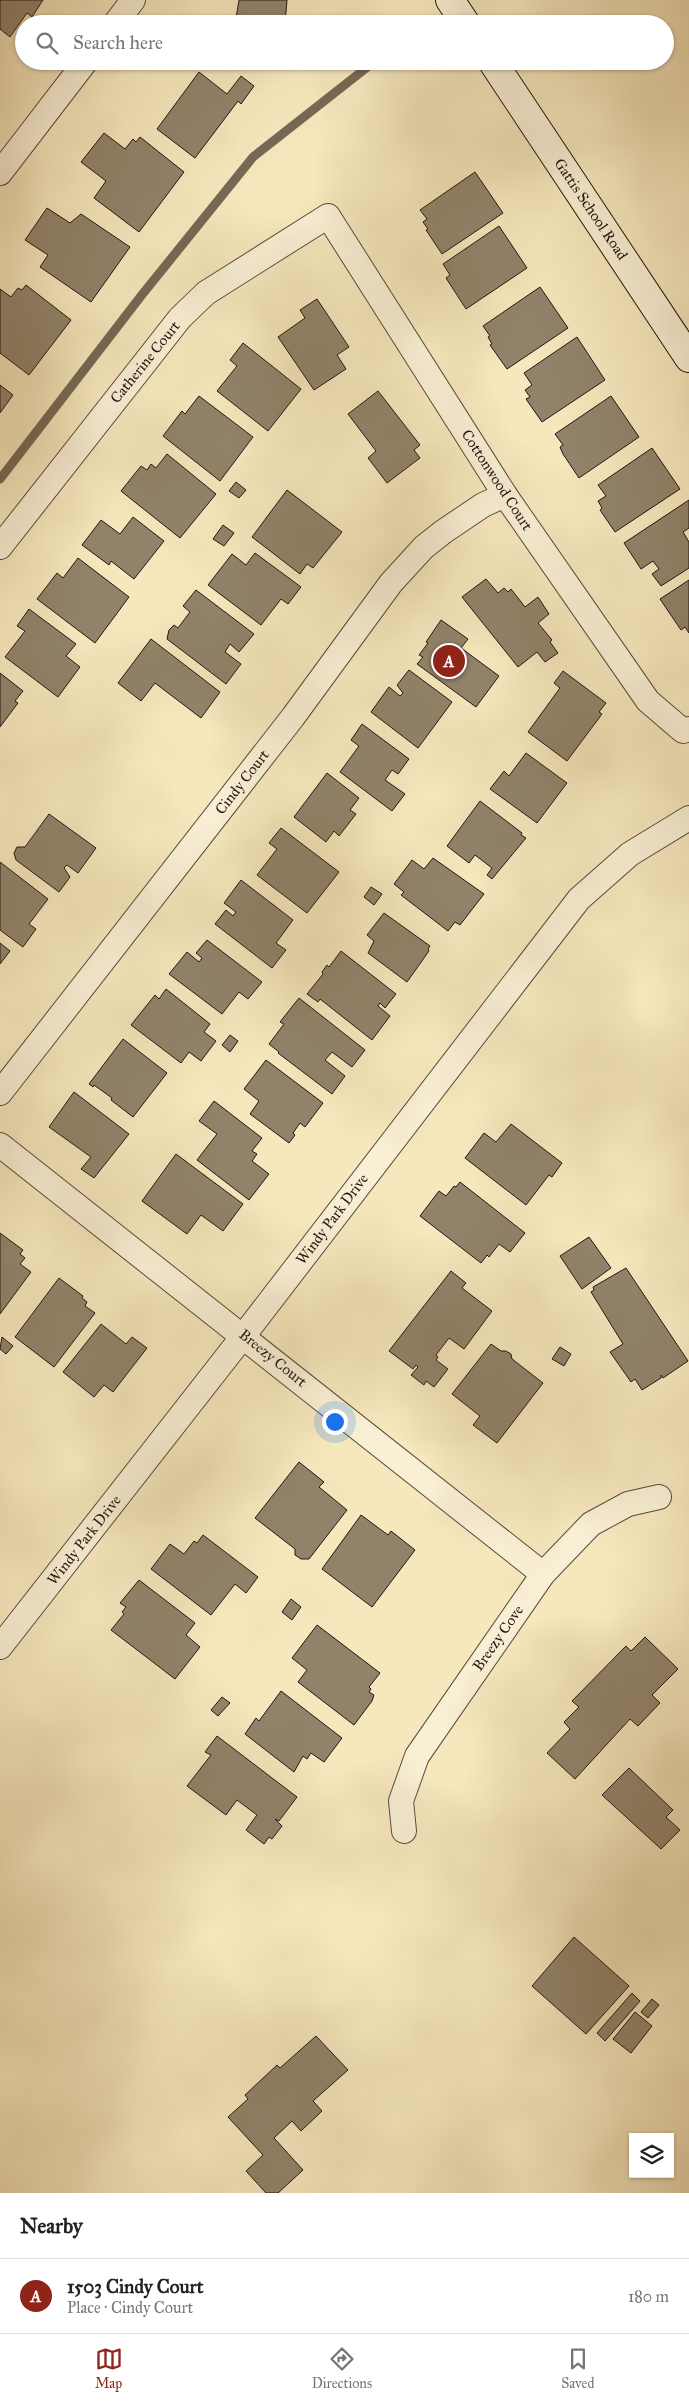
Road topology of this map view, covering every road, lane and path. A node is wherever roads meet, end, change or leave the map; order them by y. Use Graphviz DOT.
graph roads {
  1 [pos="133,0"];
  2 [pos="450,0"];
  3 [pos="121,15"];
  4 [pos="460,15"];
  5 [pos="79,70"];
  6 [pos="498,70"];
  7 [pos="0,173"];
  8 [pos="328,216"];
  9 [pos="689,358"];
  10 [pos="504,495"];
  11 [pos="0,547"];
  12 [pos="686,730"];
  13 [pos="689,818"];
  14 [pos="0,1093"];
  15 [pos="0,1145"];
  16 [pos="244,1335"];
  17 [pos="659,1497"];
  18 [pos="543,1574"];
  19 [pos="0,1647"];
  20 [pos="404,1831"];
  1 -- 3 [label="street"];
  2 -- 4 [label="main road"];
  5 -- 7 [label="street"];
  6 -- 9 [label="main road, Gattis School Road"];
  8 -- 10 [label="street, Cottonwood Court"];
  8 -- 11 [label="street, Catherine Court"];
  10 -- 12 [label="street, Cottonwood Court"];
  10 -- 14 [label="street, Cindy Court"];
  13 -- 16 [label="street, Windy Park Drive"];
  15 -- 16 [label="street, Breezy Court"];
  16 -- 18 [label="street, Breezy Court"];
  16 -- 19 [label="street, Windy Park Drive"];
  17 -- 18 [label="street, Breezy Cove"];
  18 -- 20 [label="street, Breezy Cove"];
}
